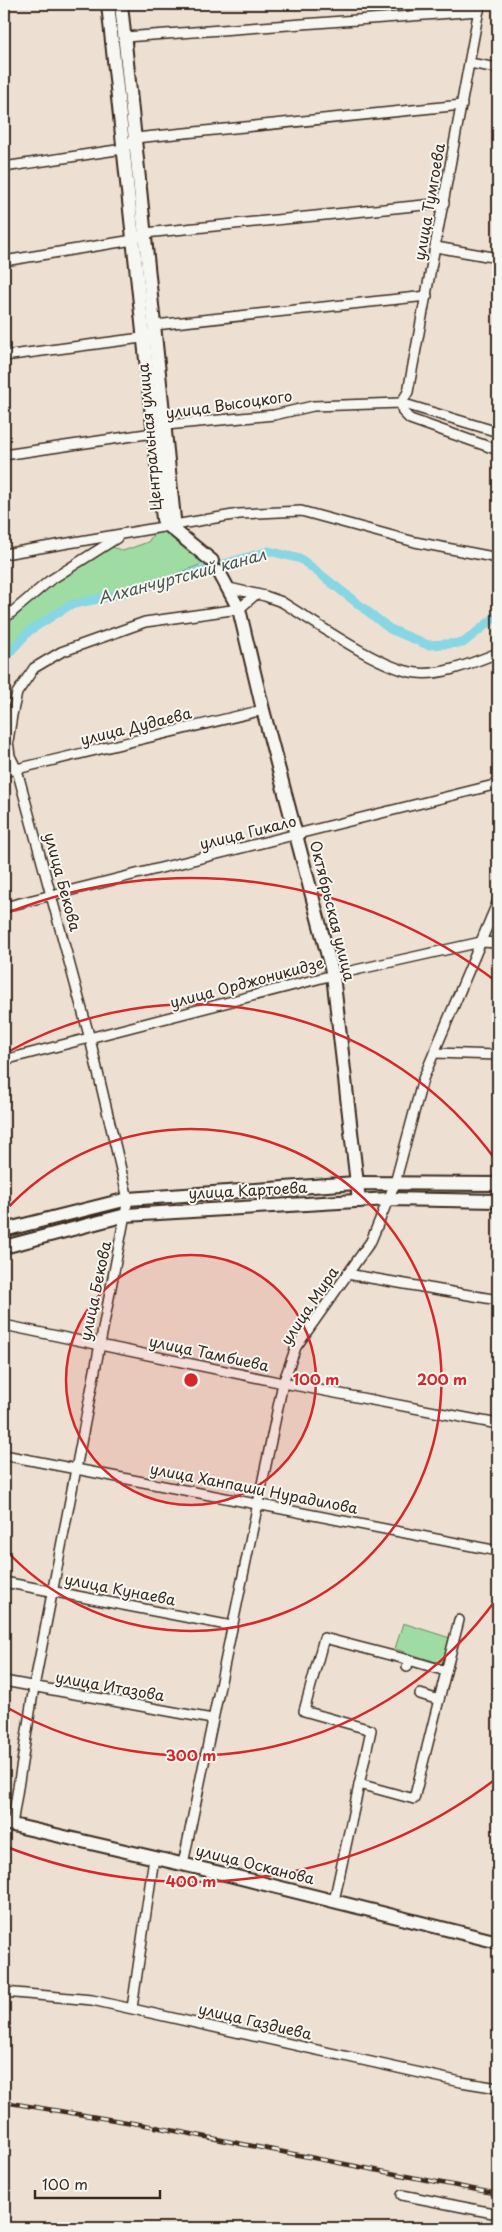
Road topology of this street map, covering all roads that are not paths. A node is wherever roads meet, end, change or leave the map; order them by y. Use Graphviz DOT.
graph roads {
  1 [pos="108,4"];
  2 [pos="121,4"];
  3 [pos="480,7"];
  4 [pos="125,37"];
  5 [pos="469,63"];
  6 [pos="498,68"];
  7 [pos="462,104"];
  8 [pos="135,138"];
  9 [pos="123,149"];
  10 [pos="4,167"];
  11 [pos="444,203"];
  12 [pos="145,233"];
  13 [pos="133,240"];
  14 [pos="436,247"];
  15 [pos="498,258"];
  16 [pos="4,261"];
  17 [pos="427,296"];
  18 [pos="156,331"];
  19 [pos="143,338"];
  20 [pos="4,356"];
  21 [pos="401,402"];
  22 [pos="166,425"];
  23 [pos="498,432"];
  24 [pos="153,433"];
  25 [pos="498,450"];
  26 [pos="4,455"];
  27 [pos="169,524"];
  28 [pos="121,535"];
  29 [pos="4,554"];
  30 [pos="498,558"];
  31 [pos="212,561"];
  32 [pos="219,572"];
  33 [pos="229,588"];
  34 [pos="255,595"];
  35 [pos="239,609"];
  36 [pos="4,619"];
  37 [pos="498,653"];
  38 [pos="262,710"];
  39 [pos="17,770"];
  40 [pos="4,772"];
  41 [pos="498,784"];
  42 [pos="296,835"];
  43 [pos="52,895"];
  44 [pos="498,901"];
  45 [pos="4,907"];
  46 [pos="481,942"];
  47 [pos="498,943"];
  48 [pos="333,975"];
  49 [pos="90,1039"];
  50 [pos="434,1053"];
  51 [pos="498,1056"];
  52 [pos="4,1060"];
  53 [pos="394,1183"];
  54 [pos="356,1184"];
  55 [pos="498,1184"];
  56 [pos="128,1199"];
  57 [pos="389,1199"];
  58 [pos="359,1200"];
  59 [pos="498,1201"];
  60 [pos="126,1215"];
  61 [pos="4,1230"];
  62 [pos="4,1247"];
  63 [pos="348,1274"];
  64 [pos="498,1300"];
  65 [pos="4,1325"];
  66 [pos="99,1345"];
  67 [pos="283,1383"];
  68 [pos="498,1424"];
  69 [pos="4,1455"];
  70 [pos="75,1469"];
  71 [pos="258,1503"];
  72 [pos="498,1551"];
  73 [pos="4,1582"];
  74 [pos="52,1591"];
  75 [pos="459,1620"];
  76 [pos="232,1626"];
  77 [pos="446,1671"];
  78 [pos="4,1681"];
  79 [pos="34,1687"];
  80 [pos="420,1694"];
  81 [pos="439,1700"];
  82 [pos="212,1719"];
  83 [pos="359,1784"];
  84 [pos="8,1824"];
  85 [pos="154,1858"];
  86 [pos="183,1864"];
  87 [pos="334,1901"];
  88 [pos="498,1942"];
  89 [pos="4,1992"];
  90 [pos="132,2008"];
  91 [pos="498,2088"];
  92 [pos="402,2196"];
  93 [pos="498,2214"];
  1 -- 9 [label="street, Центральная улица"];
  2 -- 4 [label="street, Центральная улица"];
  3 -- 4 [label="street"];
  3 -- 5 [label="street, улица Тумгоева"];
  4 -- 8 [label="street, Центральная улица"];
  5 -- 6 [label="street"];
  5 -- 7 [label="street, улица Тумгоева"];
  7 -- 8 [label="street"];
  7 -- 11 [label="street, улица Тумгоева"];
  8 -- 9 [label="street"];
  8 -- 12 [label="street, Центральная улица"];
  9 -- 10 [label="street"];
  9 -- 13 [label="street, Центральная улица"];
  11 -- 12 [label="street"];
  11 -- 14 [label="street, улица Тумгоева"];
  12 -- 13 [label="street"];
  12 -- 18 [label="street, Центральная улица"];
  13 -- 16 [label="street"];
  13 -- 19 [label="street, Центральная улица"];
  14 -- 15 [label="street"];
  14 -- 17 [label="street, улица Тумгоева"];
  17 -- 18 [label="street"];
  17 -- 21 [label="street, улица Тумгоева"];
  18 -- 19 [label="street"];
  18 -- 22 [label="street, Центральная улица"];
  19 -- 20 [label="street"];
  19 -- 24 [label="street, Центральная улица"];
  21 -- 22 [label="street, улица Высоцкого"];
  21 -- 23 [label="street, улица Высоцкого"];
  21 -- 25 [label="street"];
  22 -- 24 [label="street, улица Высоцкого"];
  22 -- 27 [label="street, Центральная улица"];
  24 -- 26 [label="street, улица Высоцкого"];
  24 -- 27 [label="street, Центральная улица"];
  27 -- 28 [label="street"];
  27 -- 30 [label="street"];
  27 -- 31 [label="street"];
  28 -- 29 [label="street"];
  28 -- 36 [label="street"];
  32 -- 33 [label="street, Октябрьская улица"];
  33 -- 34 [label="street"];
  33 -- 35 [label="street, Октябрьская улица"];
  34 -- 35 [label="street"];
  34 -- 37 [label="street"];
  35 -- 38 [label="street, Октябрьская улица"];
  35 -- 39 [label="street, улица Бекова"];
  38 -- 39 [label="street, улица Дудаева"];
  38 -- 42 [label="street, Октябрьская улица"];
  39 -- 40 [label="street, улица Дудаева"];
  39 -- 43 [label="street, улица Бекова"];
  41 -- 42 [label="street, улица Гикало"];
  42 -- 43 [label="street, улица Гикало"];
  42 -- 48 [label="street, Октябрьская улица"];
  43 -- 45 [label="street, улица Гикало"];
  43 -- 49 [label="street, улица Бекова"];
  44 -- 46 [label="street, улица Мира"];
  46 -- 47 [label="street, улица Орджоникидзе"];
  46 -- 48 [label="street, улица Орджоникидзе"];
  46 -- 50 [label="street, улица Мира"];
  48 -- 49 [label="street, улица Орджоникидзе"];
  48 -- 54 [label="street, Октябрьская улица"];
  49 -- 52 [label="street, улица Орджоникидзе"];
  49 -- 56 [label="street, улица Бекова"];
  50 -- 51 [label="street"];
  50 -- 53 [label="street, улица Мира"];
  53 -- 54 [label="street, улица Картоева"];
  53 -- 55 [label="street, улица Картоева"];
  53 -- 57 [label="street, улица Мира"];
  54 -- 56 [label="street, улица Картоева"];
  54 -- 58 [label="street, Октябрьская улица"];
  56 -- 60 [label="street, улица Бекова"];
  56 -- 61 [label="street, улица Картоева"];
  57 -- 58 [label="street, улица Картоева"];
  57 -- 59 [label="street, улица Картоева"];
  57 -- 63 [label="street, улица Мира"];
  58 -- 60 [label="street, улица Картоева"];
  60 -- 62 [label="street, улица Картоева"];
  60 -- 66 [label="street, улица Бекова"];
  63 -- 64 [label="street"];
  63 -- 67 [label="street, улица Мира"];
  65 -- 66 [label="street, улица Тамбиева"];
  66 -- 67 [label="street, улица Тамбиева"];
  66 -- 70 [label="street, улица Бекова"];
  67 -- 68 [label="street, улица Тамбиева"];
  67 -- 71 [label="street, улица Мира"];
  69 -- 70 [label="street, улица Ханпаши Нурадилова"];
  70 -- 71 [label="street, улица Ханпаши Нурадилова"];
  70 -- 74 [label="street, улица Бекова"];
  71 -- 72 [label="street, улица Ханпаши Нурадилова"];
  71 -- 76 [label="street, улица Мира"];
  73 -- 74 [label="street, улица Кунаева"];
  74 -- 76 [label="street, улица Кунаева"];
  74 -- 79 [label="street, улица Бекова"];
  75 -- 77 [label="street"];
  76 -- 82 [label="street, улица Мира"];
  77 -- 81 [label="street"];
  77 -- 83 [label="street"];
  78 -- 79 [label="street, улица Итазова"];
  79 -- 82 [label="street, улица Итазова"];
  79 -- 84 [label="street, улица Бекова"];
  80 -- 81 [label="street"];
  81 -- 83 [label="street"];
  82 -- 86 [label="street, улица Мира"];
  83 -- 87 [label="street"];
  84 -- 85 [label="street, улица Осканова"];
  85 -- 86 [label="street, улица Осканова"];
  85 -- 90 [label="street"];
  86 -- 87 [label="street, улица Осканова"];
  87 -- 88 [label="street, улица Осканова"];
  89 -- 90 [label="street, улица Газдиева"];
  90 -- 91 [label="street, улица Газдиева"];
  92 -- 93 [label="street"];
}
